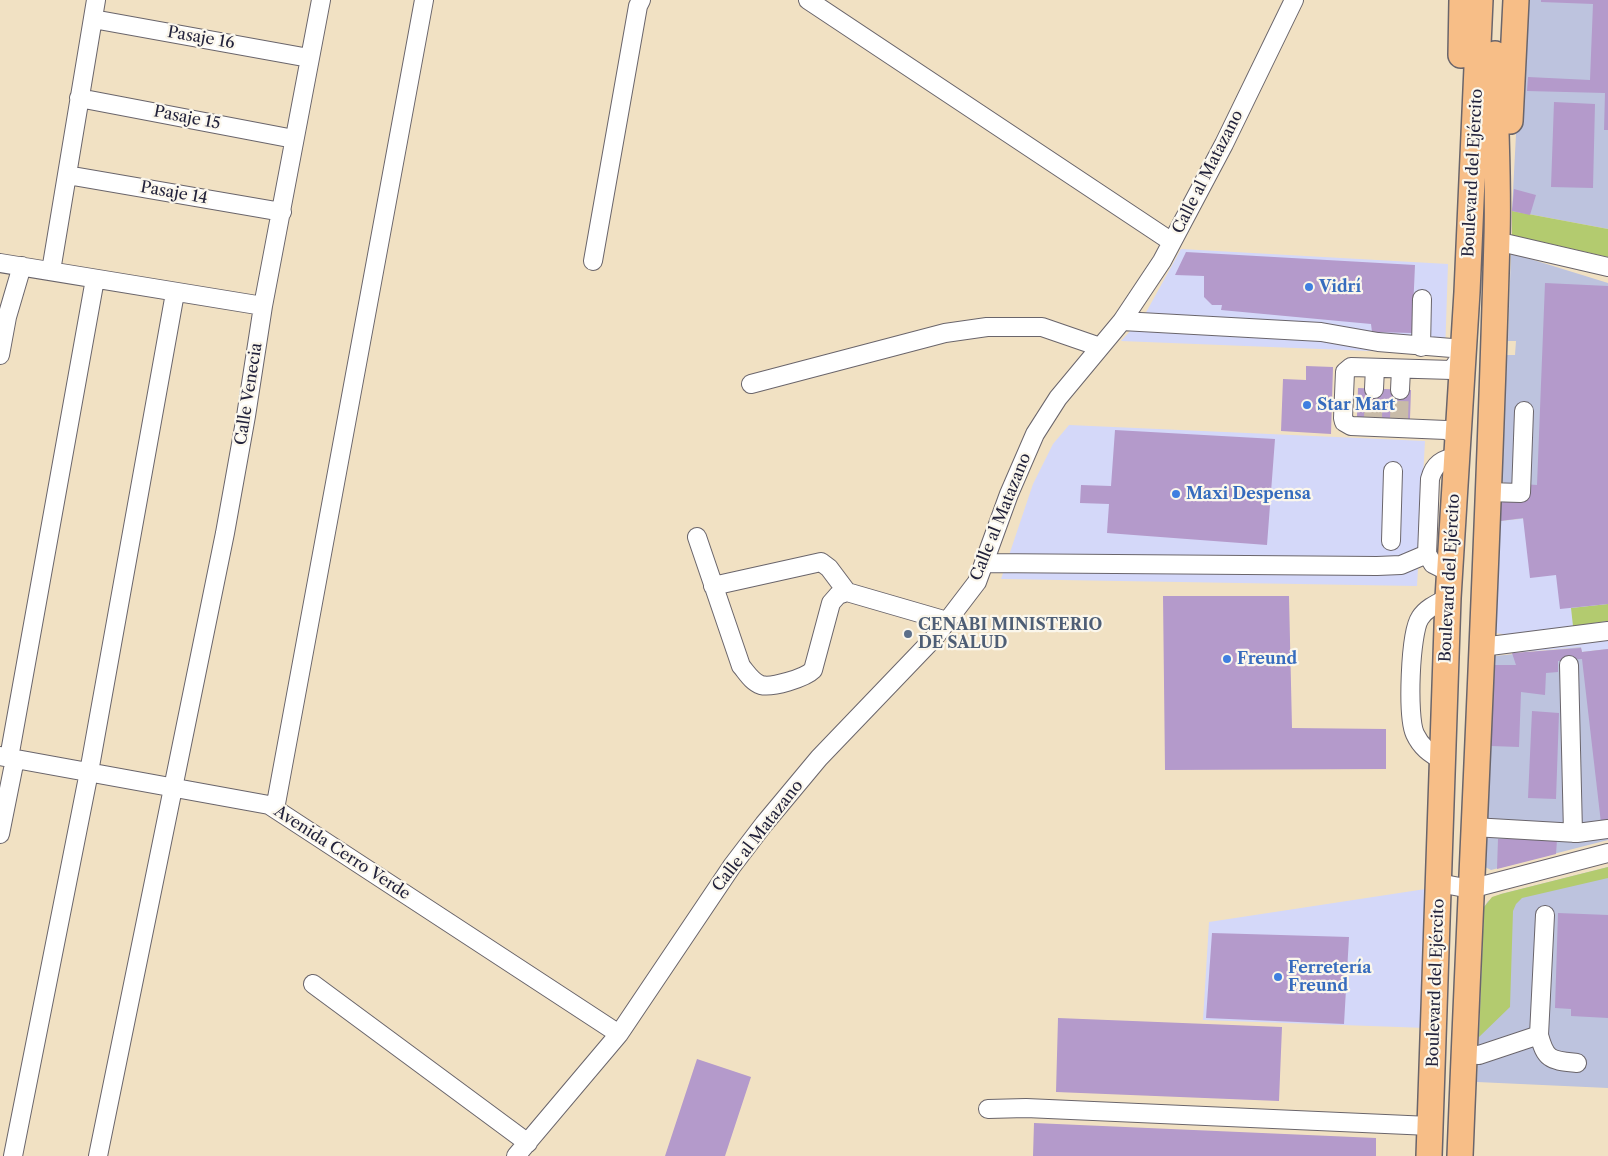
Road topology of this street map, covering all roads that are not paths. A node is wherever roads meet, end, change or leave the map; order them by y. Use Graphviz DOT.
graph roads {
  1 [pos="96,0"];
  2 [pos="321,0"];
  3 [pos="424,0"];
  4 [pos="641,0"];
  5 [pos="808,0"];
  6 [pos="1294,0"];
  7 [pos="1462,0"];
  8 [pos="1480,0"];
  9 [pos="1497,0"];
  10 [pos="1516,0"];
  11 [pos="93,19"];
  12 [pos="309,58"];
  13 [pos="80,98"];
  14 [pos="294,139"];
  15 [pos="67,174"];
  16 [pos="282,212"];
  17 [pos="1497,239"];
  18 [pos="1172,242"];
  19 [pos="593,261"];
  20 [pos="0,264"];
  21 [pos="22,266"];
  22 [pos="1608,268"];
  23 [pos="51,271"];
  24 [pos="95,279"];
  25 [pos="1467,292"];
  26 [pos="175,293"];
  27 [pos="1422,299"];
  28 [pos="263,306"];
  29 [pos="1122,321"];
  30 [pos="1100,347"];
  31 [pos="1421,347"];
  32 [pos="1464,351"];
  33 [pos="0,355"];
  34 [pos="1375,368"];
  35 [pos="1401,368"];
  36 [pos="751,384"];
  37 [pos="1374,389"];
  38 [pos="1400,390"];
  39 [pos="1524,411"];
  40 [pos="1457,449"];
  41 [pos="1392,471"];
  42 [pos="1488,492"];
  43 [pos="696,537"];
  44 [pos="1391,541"];
  45 [pos="1428,554"];
  46 [pos="984,563"];
  47 [pos="1449,572"];
  48 [pos="713,586"];
  49 [pos="847,592"];
  50 [pos="1448,598"];
  51 [pos="1484,604"];
  52 [pos="947,621"];
  53 [pos="1608,631"];
  54 [pos="1446,645"];
  55 [pos="1482,647"];
  56 [pos="1569,665"];
  57 [pos="8,758"];
  58 [pos="1443,760"];
  59 [pos="89,772"];
  60 [pos="174,788"];
  61 [pos="275,810"];
  62 [pos="1473,827"];
  63 [pos="1608,829"];
  64 [pos="1572,833"];
  65 [pos="0,834"];
  66 [pos="1608,853"];
  67 [pos="1439,883"];
  68 [pos="1470,889"];
  69 [pos="1545,914"];
  70 [pos="313,984"];
  71 [pos="620,1034"];
  72 [pos="1539,1034"];
  73 [pos="1464,1054"];
  74 [pos="1577,1063"];
  75 [pos="988,1109"];
  76 [pos="1430,1126"];
  77 [pos="528,1143"];
  78 [pos="13,1156"];
  79 [pos="98,1156"];
  80 [pos="516,1156"];
  81 [pos="1429,1156"];
  82 [pos="1460,1156"];
  1 -- 11 [label="street"];
  2 -- 12 [label="street, Calle Venecia"];
  3 -- 61 [label="street"];
  4 -- 19 [label="street"];
  5 -- 18 [label="street"];
  6 -- 18 [label="street, Calle al Matazano"];
  7 -- 25 [label="highway"];
  8 -- 25 [label="highway, Boulevard del Ejército"];
  9 -- 17 [label="highway, Boulevard del Ejército"];
  10 -- 17 [label="highway"];
  11 -- 12 [label="street, Pasaje 16"];
  11 -- 13 [label="street"];
  12 -- 14 [label="street, Calle Venecia"];
  13 -- 14 [label="street, Pasaje 15"];
  13 -- 15 [label="street"];
  14 -- 16 [label="street, Calle Venecia"];
  15 -- 16 [label="street, Pasaje 14"];
  15 -- 23 [label="street"];
  16 -- 28 [label="street, Calle Venecia"];
  17 -- 22 [label="street"];
  17 -- 42 [label="highway, Boulevard del Ejército"];
  18 -- 29 [label="street, Calle al Matazano"];
  20 -- 21 [label="street"];
  21 -- 23 [label="street"];
  21 -- 33 [label="street"];
  23 -- 24 [label="street"];
  24 -- 26 [label="street"];
  24 -- 57 [label="street"];
  25 -- 32 [label="highway, Boulevard del Ejército"];
  26 -- 28 [label="street"];
  26 -- 59 [label="street"];
  27 -- 31 [label="street"];
  28 -- 60 [label="street, Calle Venecia"];
  29 -- 30 [label="street, Calle al Matazano"];
  29 -- 31 [label="street"];
  30 -- 36 [label="street"];
  30 -- 46 [label="street, Calle al Matazano"];
  31 -- 32 [label="street"];
  32 -- 35 [label="street"];
  32 -- 40 [label="highway, Boulevard del Ejército"];
  34 -- 35 [label="street"];
  34 -- 37 [label="street"];
  34 -- 40 [label="street"];
  35 -- 38 [label="street"];
  39 -- 42 [label="street"];
  40 -- 45 [label="street"];
  40 -- 47 [label="highway, Boulevard del Ejército"];
  41 -- 44 [label="street"];
  42 -- 51 [label="highway, Boulevard del Ejército"];
  43 -- 48 [label="street"];
  45 -- 46 [label="street"];
  45 -- 47 [label="street"];
  46 -- 52 [label="street, Calle al Matazano"];
  47 -- 50 [label="highway, Boulevard del Ejército"];
  48 -- 49 [label="street"];
  48 -- 49 [label="street"];
  49 -- 52 [label="street"];
  50 -- 51 [label="highway"];
  50 -- 54 [label="highway, Boulevard del Ejército"];
  50 -- 58 [label="street"];
  51 -- 55 [label="highway, Boulevard del Ejército"];
  52 -- 71 [label="street, Calle al Matazano"];
  53 -- 55 [label="street"];
  54 -- 55 [label="highway"];
  54 -- 58 [label="highway, Boulevard del Ejército"];
  55 -- 62 [label="highway, Boulevard del Ejército"];
  56 -- 64 [label="street"];
  57 -- 59 [label="street, Avenida Cerro Verde"];
  57 -- 65 [label="street"];
  58 -- 67 [label="highway, Boulevard del Ejército"];
  59 -- 60 [label="street, Avenida Cerro Verde"];
  59 -- 78 [label="street"];
  60 -- 61 [label="street, Avenida Cerro Verde"];
  60 -- 79 [label="street, Calle Venecia"];
  61 -- 71 [label="street, Avenida Cerro Verde"];
  62 -- 64 [label="street"];
  62 -- 68 [label="highway, Boulevard del Ejército"];
  63 -- 64 [label="street"];
  66 -- 68 [label="street"];
  67 -- 68 [label="street"];
  67 -- 76 [label="highway, Boulevard del Ejército"];
  68 -- 73 [label="highway, Boulevard del Ejército"];
  69 -- 72 [label="street"];
  70 -- 77 [label="street"];
  71 -- 77 [label="street, Calle al Matazano"];
  72 -- 73 [label="street"];
  72 -- 74 [label="street"];
  73 -- 82 [label="highway, Boulevard del Ejército"];
  75 -- 76 [label="street"];
  76 -- 81 [label="highway, Boulevard del Ejército"];
  77 -- 80 [label="street, Calle al Matazano"];
}
